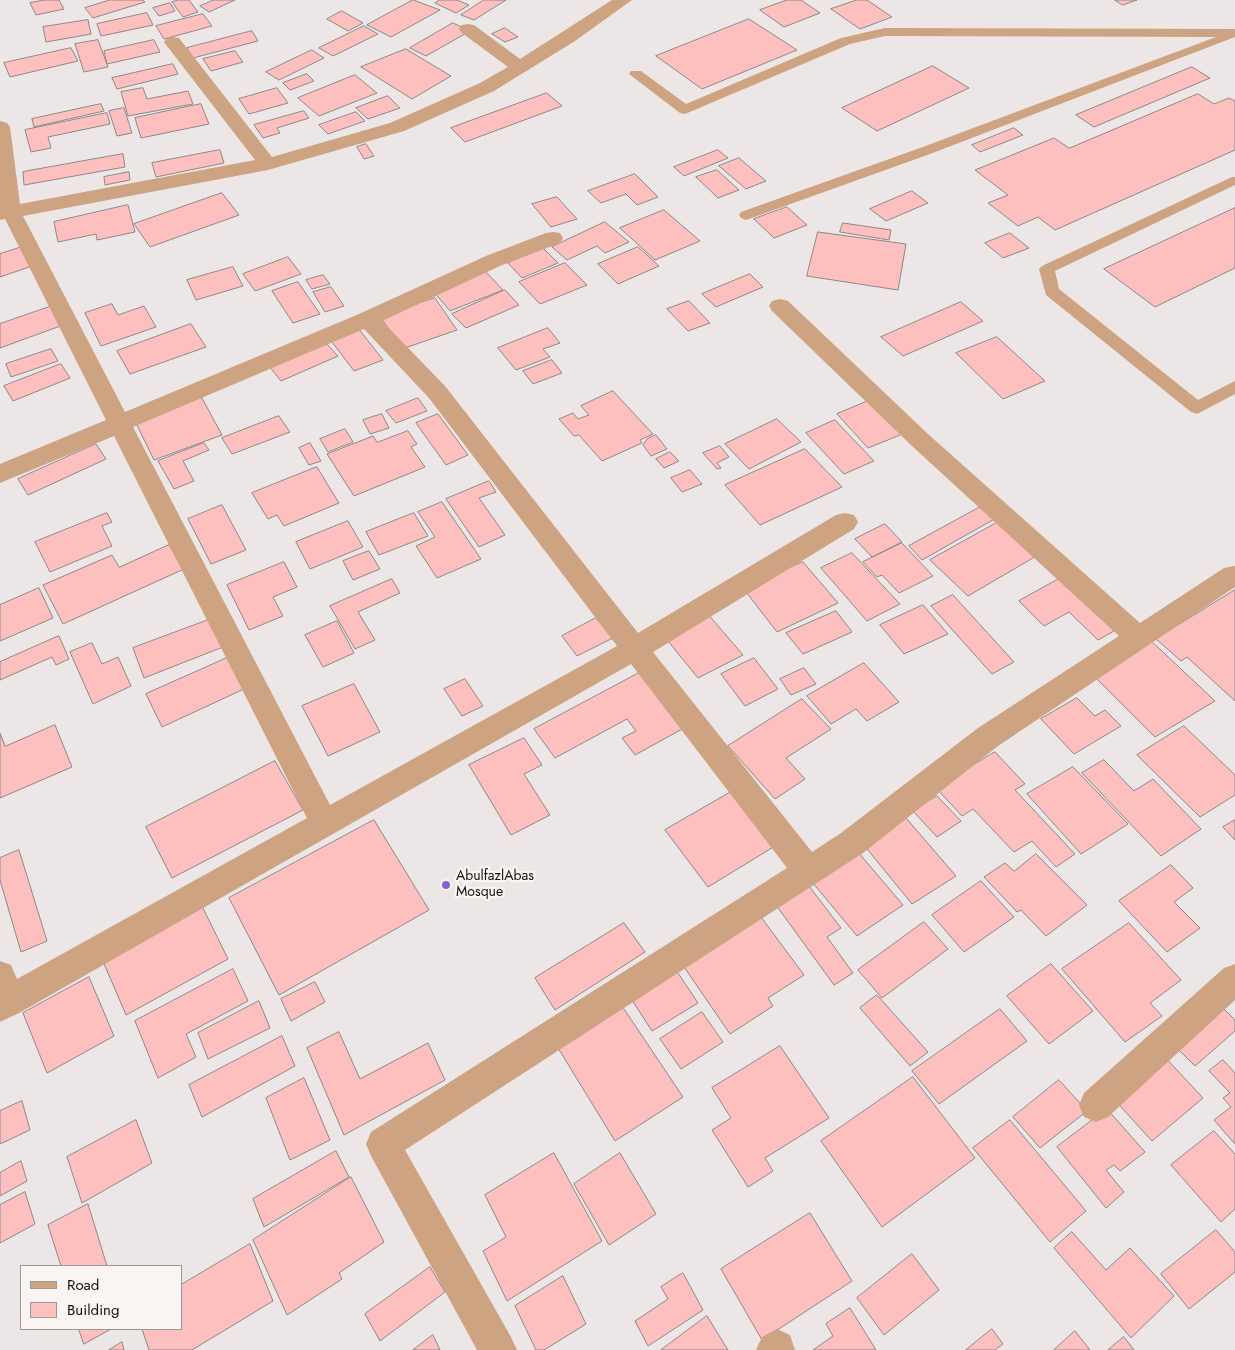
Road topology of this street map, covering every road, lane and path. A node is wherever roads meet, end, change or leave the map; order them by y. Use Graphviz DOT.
graph roads {
  1 [pos="623,0"];
  2 [pos="468,30"];
  3 [pos="1235,33"];
  4 [pos="173,42"];
  5 [pos="520,67"];
  6 [pos="636,74"];
  7 [pos="0,127"];
  8 [pos="268,164"];
  9 [pos="1232,181"];
  10 [pos="6,213"];
  11 [pos="746,215"];
  12 [pos="553,238"];
  13 [pos="780,306"];
  14 [pos="367,319"];
  15 [pos="1235,387"];
  16 [pos="119,423"];
  17 [pos="0,474"];
  18 [pos="845,522"];
  19 [pos="1235,577"];
  20 [pos="1139,638"];
  21 [pos="636,649"];
  22 [pos="325,824"];
  23 [pos="808,871"];
  24 [pos="1235,979"];
  25 [pos="3,995"];
  26 [pos="1096,1105"];
  27 [pos="498,1350"];
  1 -- 5 [label="street"];
  2 -- 5 [label="street"];
  3 -- 6 [label="lane"];
  3 -- 11 [label="lane"];
  4 -- 8 [label="street"];
  5 -- 8 [label="street"];
  7 -- 10 [label="street"];
  8 -- 10 [label="street"];
  9 -- 15 [label="lane"];
  10 -- 16 [label="street"];
  12 -- 14 [label="street"];
  13 -- 20 [label="street"];
  14 -- 16 [label="street"];
  14 -- 21 [label="street"];
  16 -- 17 [label="street"];
  16 -- 22 [label="street"];
  18 -- 21 [label="street"];
  19 -- 20 [label="street"];
  20 -- 23 [label="street"];
  21 -- 22 [label="street"];
  21 -- 23 [label="street"];
  22 -- 25 [label="street"];
  23 -- 27 [label="street"];
  24 -- 26 [label="street"];
}
